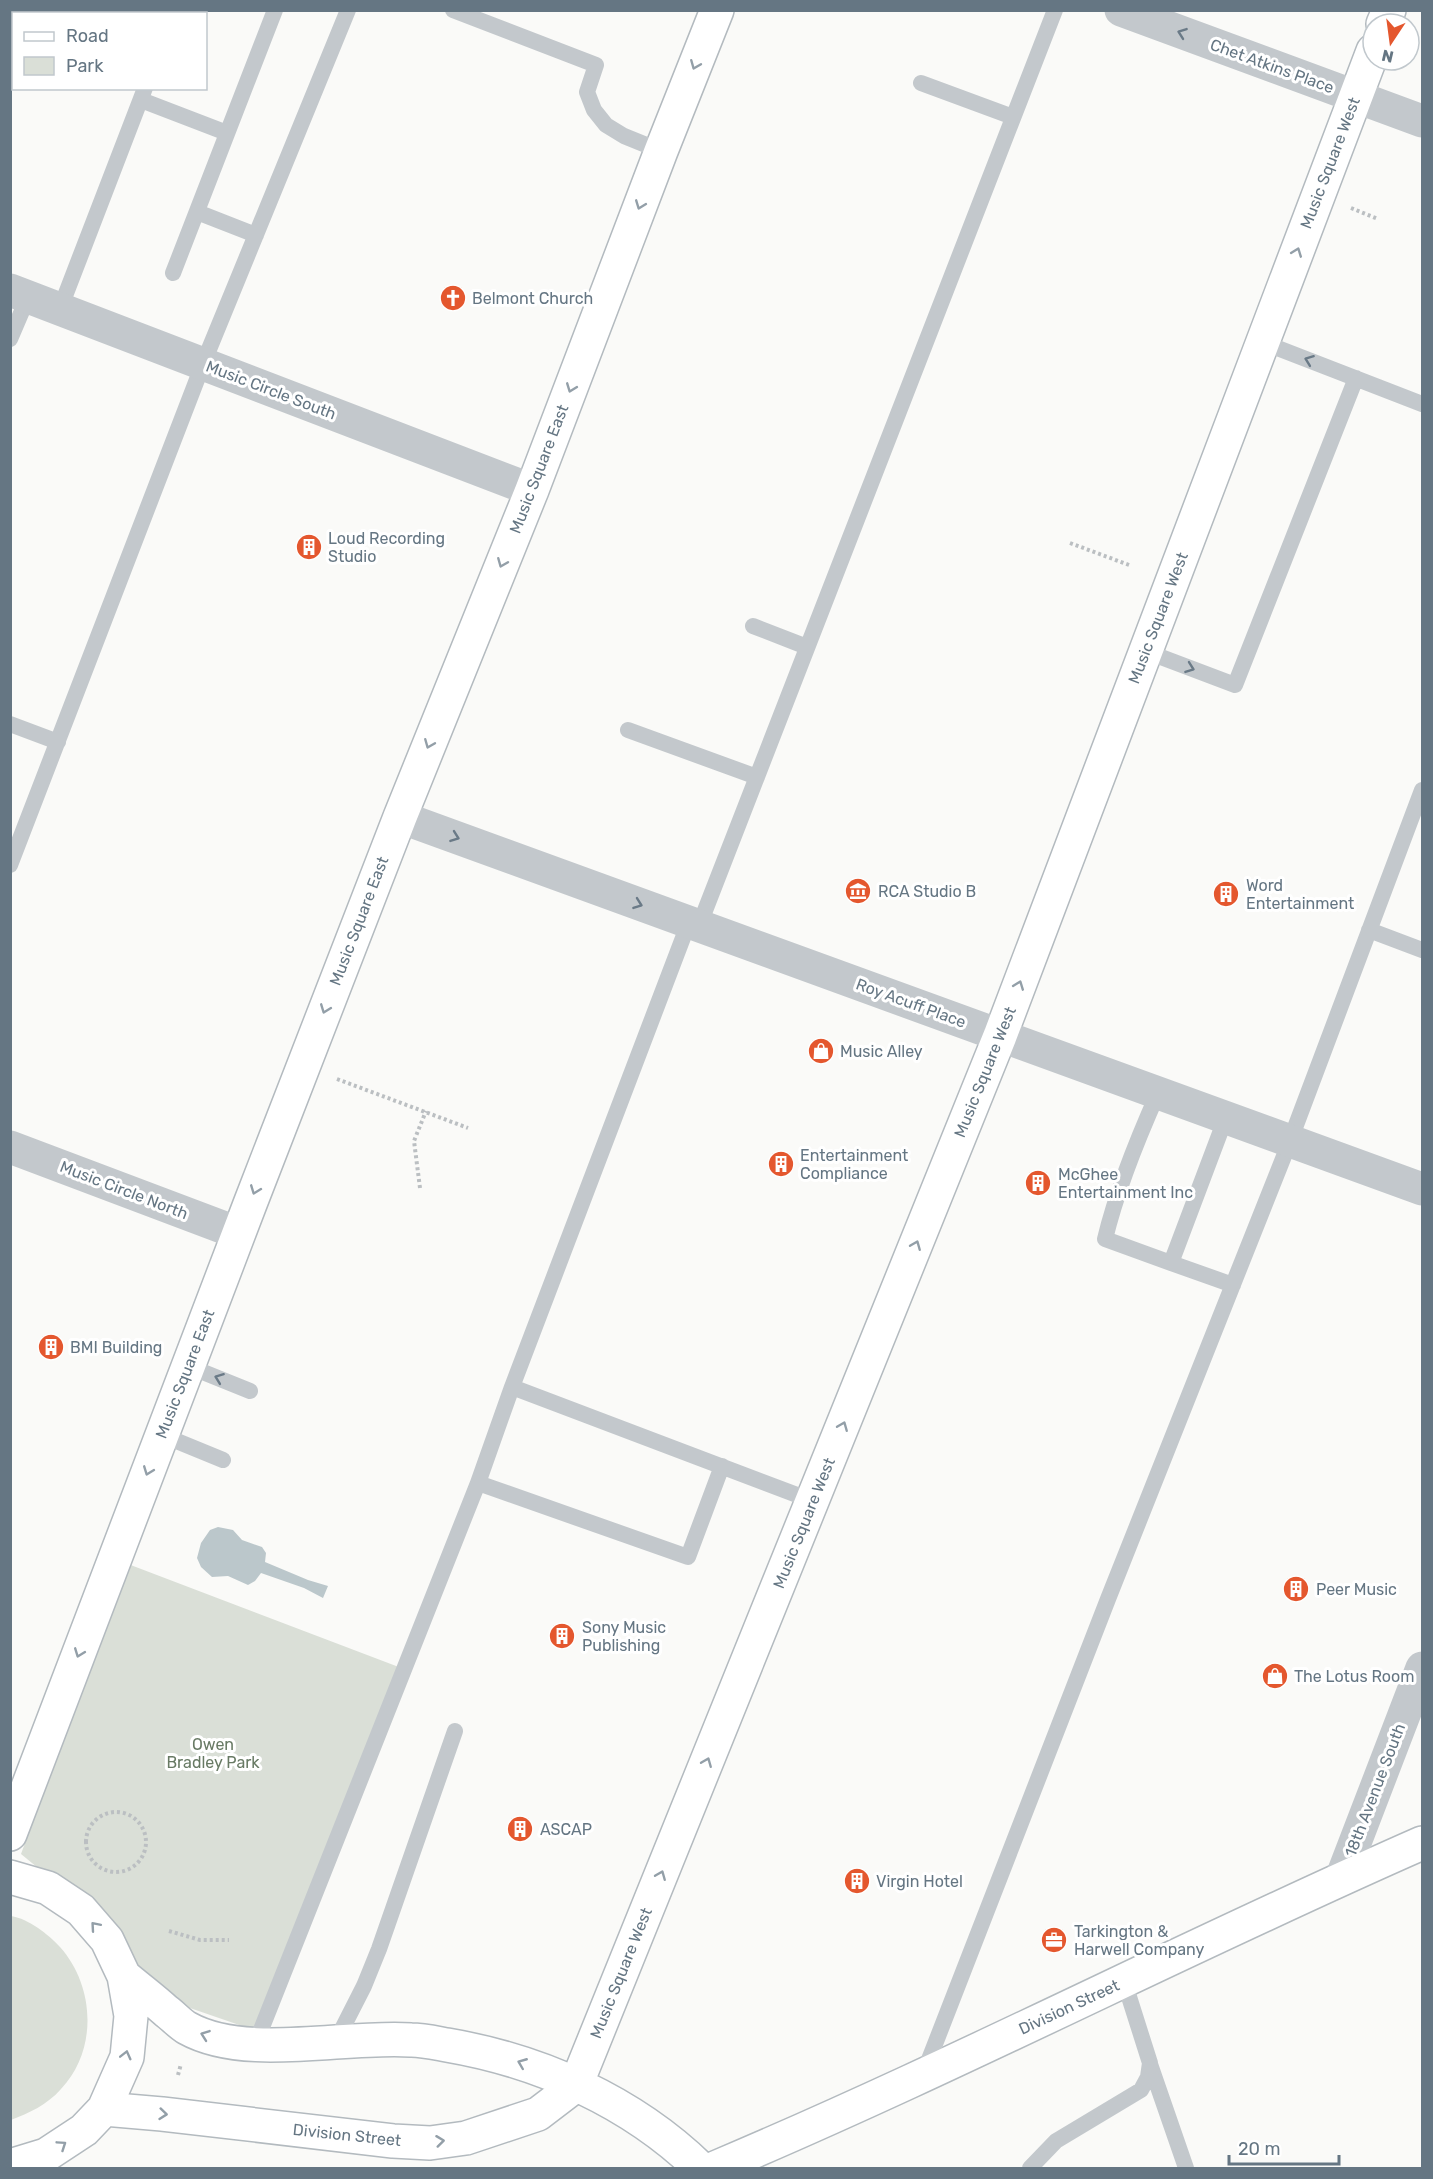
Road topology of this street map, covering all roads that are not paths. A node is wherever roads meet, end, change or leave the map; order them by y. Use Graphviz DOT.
graph roads {
  1 [pos="275,10"];
  2 [pos="348,10"];
  3 [pos="453,10"];
  4 [pos="717,10"];
  5 [pos="1055,10"];
  6 [pos="1121,10"];
  7 [pos="1365,72"];
  8 [pos="921,83"];
  9 [pos="143,94"];
  10 [pos="1356,96"];
  11 [pos="1013,117"];
  12 [pos="1422,121"];
  13 [pos="228,133"];
  14 [pos="661,150"];
  15 [pos="196,212"];
  16 [pos="256,235"];
  17 [pos="173,273"];
  18 [pos="19,293"];
  19 [pos="60,309"];
  20 [pos="10,339"];
  21 [pos="1262,342"];
  22 [pos="203,364"];
  23 [pos="1356,378"];
  24 [pos="1422,404"];
  25 [pos="532,490"];
  26 [pos="753,626"];
  27 [pos="807,647"];
  28 [pos="1145,651"];
  29 [pos="10,724"];
  30 [pos="628,730"];
  31 [pos="58,742"];
  32 [pos="757,777"];
  33 [pos="1422,790"];
  34 [pos="400,817"];
  35 [pos="10,865"];
  36 [pos="694,924"];
  37 [pos="1369,930"];
  38 [pos="1422,950"];
  39 [pos="1000,1036"];
  40 [pos="1158,1093"];
  41 [pos="1226,1117"];
  42 [pos="1290,1141"];
  43 [pos="10,1147"];
  44 [pos="1422,1189"];
  45 [pos="238,1233"];
  46 [pos="1171,1263"];
  47 [pos="1233,1285"];
  48 [pos="188,1366"];
  49 [pos="512,1387"];
  50 [pos="250,1391"];
  51 [pos="162,1434"];
  52 [pos="223,1460"];
  53 [pos="722,1466"];
  54 [pos="478,1482"];
  55 [pos="813,1501"];
  56 [pos="1422,1668"];
  57 [pos="455,1731"];
  58 [pos="10,1834"];
  59 [pos="1422,1844"];
  60 [pos="10,1877"];
  61 [pos="1341,1879"];
  62 [pos="124,1976"];
  63 [pos="1124,1981"];
  64 [pos="336,2041"];
  65 [pos="255,2045"];
  66 [pos="1150,2063"];
  67 [pos="922,2076"];
  68 [pos="576,2085"];
  69 [pos="104,2109"];
  70 [pos="10,2166"];
  71 [pos="700,2169"];
  72 [pos="715,2169"];
  73 [pos="1030,2169"];
  74 [pos="1186,2169"];
  1 -- 13 [label="lane"];
  2 -- 16 [label="lane"];
  3 -- 14 [label="lane"];
  4 -- 14 [label="main road, Music Square East, one-way"];
  5 -- 11 [label="lane"];
  10 -- 6 [label="street, Chet Atkins Place, one-way"];
  7 -- 10 [label="main road, Music Square West"];
  8 -- 11 [label="lane"];
  9 -- 13 [label="lane"];
  9 -- 19 [label="lane"];
  10 -- 12 [label="street, Chet Atkins Place"];
  21 -- 10 [label="main road, Music Square West, one-way"];
  11 -- 27 [label="lane"];
  13 -- 15 [label="lane"];
  14 -- 25 [label="main road, Music Square East, one-way"];
  15 -- 16 [label="lane"];
  15 -- 17 [label="lane"];
  16 -- 22 [label="lane"];
  18 -- 19 [label="street, Music Circle South"];
  18 -- 20 [label="lane"];
  19 -- 22 [label="street, Music Circle South"];
  23 -- 21 [label="lane, one-way"];
  21 -- 28 [label="main road, Music Square West"];
  22 -- 25 [label="street, Music Circle South"];
  22 -- 31 [label="lane"];
  23 -- 24 [label="lane"];
  28 -- 23 [label="lane, one-way"];
  25 -- 34 [label="main road, Music Square East, one-way"];
  26 -- 27 [label="lane"];
  27 -- 32 [label="lane"];
  39 -- 28 [label="main road, Music Square West, one-way"];
  29 -- 31 [label="lane"];
  30 -- 32 [label="lane"];
  31 -- 35 [label="lane"];
  32 -- 36 [label="lane"];
  33 -- 37 [label="lane"];
  34 -- 36 [label="street, Roy Acuff Place, one-way"];
  34 -- 45 [label="main road, Music Square East, one-way"];
  36 -- 39 [label="street, Roy Acuff Place"];
  36 -- 49 [label="lane"];
  37 -- 38 [label="lane"];
  37 -- 42 [label="lane"];
  39 -- 40 [label="street, Roy Acuff Place"];
  55 -- 39 [label="main road, Music Square West, one-way"];
  40 -- 41 [label="street, Roy Acuff Place"];
  40 -- 46 [label="lane"];
  41 -- 42 [label="street, Roy Acuff Place"];
  41 -- 46 [label="lane"];
  42 -- 44 [label="street, Roy Acuff Place"];
  42 -- 47 [label="lane"];
  43 -- 45 [label="street, Music Circle North"];
  45 -- 48 [label="main road, Music Square East"];
  46 -- 47 [label="lane"];
  47 -- 67 [label="lane"];
  50 -- 48 [label="lane, one-way"];
  48 -- 51 [label="main road, Music Square East"];
  49 -- 53 [label="lane"];
  49 -- 54 [label="lane"];
  51 -- 52 [label="lane"];
  51 -- 58 [label="main road, Music Square East, one-way"];
  53 -- 54 [label="lane"];
  53 -- 55 [label="lane"];
  54 -- 65 [label="lane"];
  68 -- 55 [label="main road, Music Square West, one-way"];
  56 -- 61 [label="street, 18th Avenue South"];
  57 -- 64 [label="lane"];
  59 -- 61 [label="main road, Division Street"];
  62 -- 60 [label="main road, one-way"];
  61 -- 63 [label="main road, Division Street"];
  65 -- 62 [label="main road, one-way"];
  69 -- 62 [label="main road, one-way"];
  63 -- 66 [label="lane"];
  63 -- 67 [label="main road, Division Street"];
  64 -- 65 [label="main road"];
  68 -- 64 [label="main road, one-way"];
  66 -- 73 [label="lane"];
  66 -- 74 [label="lane"];
  67 -- 72 [label="main road, Division Street"];
  69 -- 68 [label="main road, Division Street, one-way"];
  68 -- 71 [label="main road"];
  70 -- 69 [label="main road, one-way"];
}
